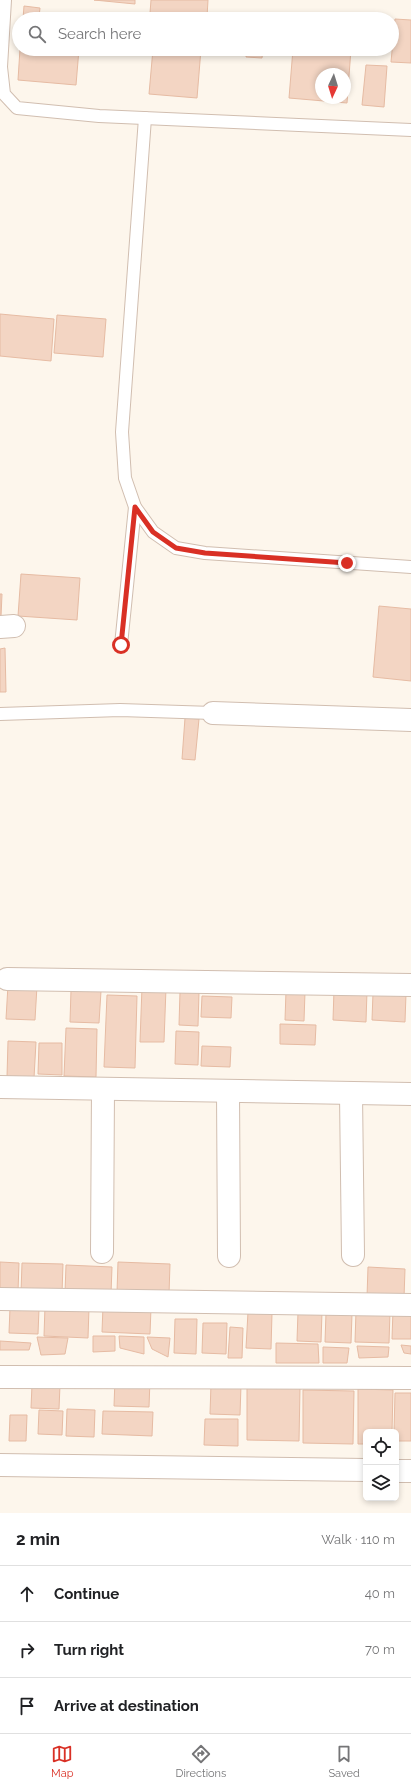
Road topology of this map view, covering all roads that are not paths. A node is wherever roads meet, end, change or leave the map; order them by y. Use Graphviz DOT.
graph roads {
  1 [pos="5,0"];
  2 [pos="145,118"];
  3 [pos="411,130"];
  4 [pos="135,507"];
  5 [pos="411,567"];
  6 [pos="121,645"];
  7 [pos="213,713"];
  8 [pos="0,714"];
  9 [pos="411,720"];
  10 [pos="7,978"];
  11 [pos="411,985"];
  12 [pos="0,1087"];
  13 [pos="103,1089"];
  14 [pos="228,1092"];
  15 [pos="351,1094"];
  16 [pos="411,1094"];
  17 [pos="102,1252"];
  18 [pos="229,1256"];
  19 [pos="354,1256"];
  20 [pos="0,1299"];
  21 [pos="411,1305"];
  22 [pos="0,1377"];
  23 [pos="411,1378"];
  24 [pos="0,1464"];
  25 [pos="363,1470"];
  26 [pos="399,1471"];
  27 [pos="411,1471"];
  1 -- 2 [label="lane"];
  2 -- 3 [label="lane"];
  2 -- 4 [label="lane"];
  4 -- 5 [label="lane"];
  4 -- 6 [label="lane"];
  7 -- 8 [label="lane"];
  7 -- 9 [label="street"];
  10 -- 11 [label="street"];
  12 -- 13 [label="street"];
  13 -- 14 [label="street"];
  13 -- 17 [label="street"];
  14 -- 15 [label="street"];
  14 -- 18 [label="street"];
  15 -- 16 [label="street"];
  15 -- 19 [label="street"];
  20 -- 21 [label="street"];
  22 -- 23 [label="street"];
  24 -- 25 [label="street"];
  26 -- 27 [label="street"];
}
